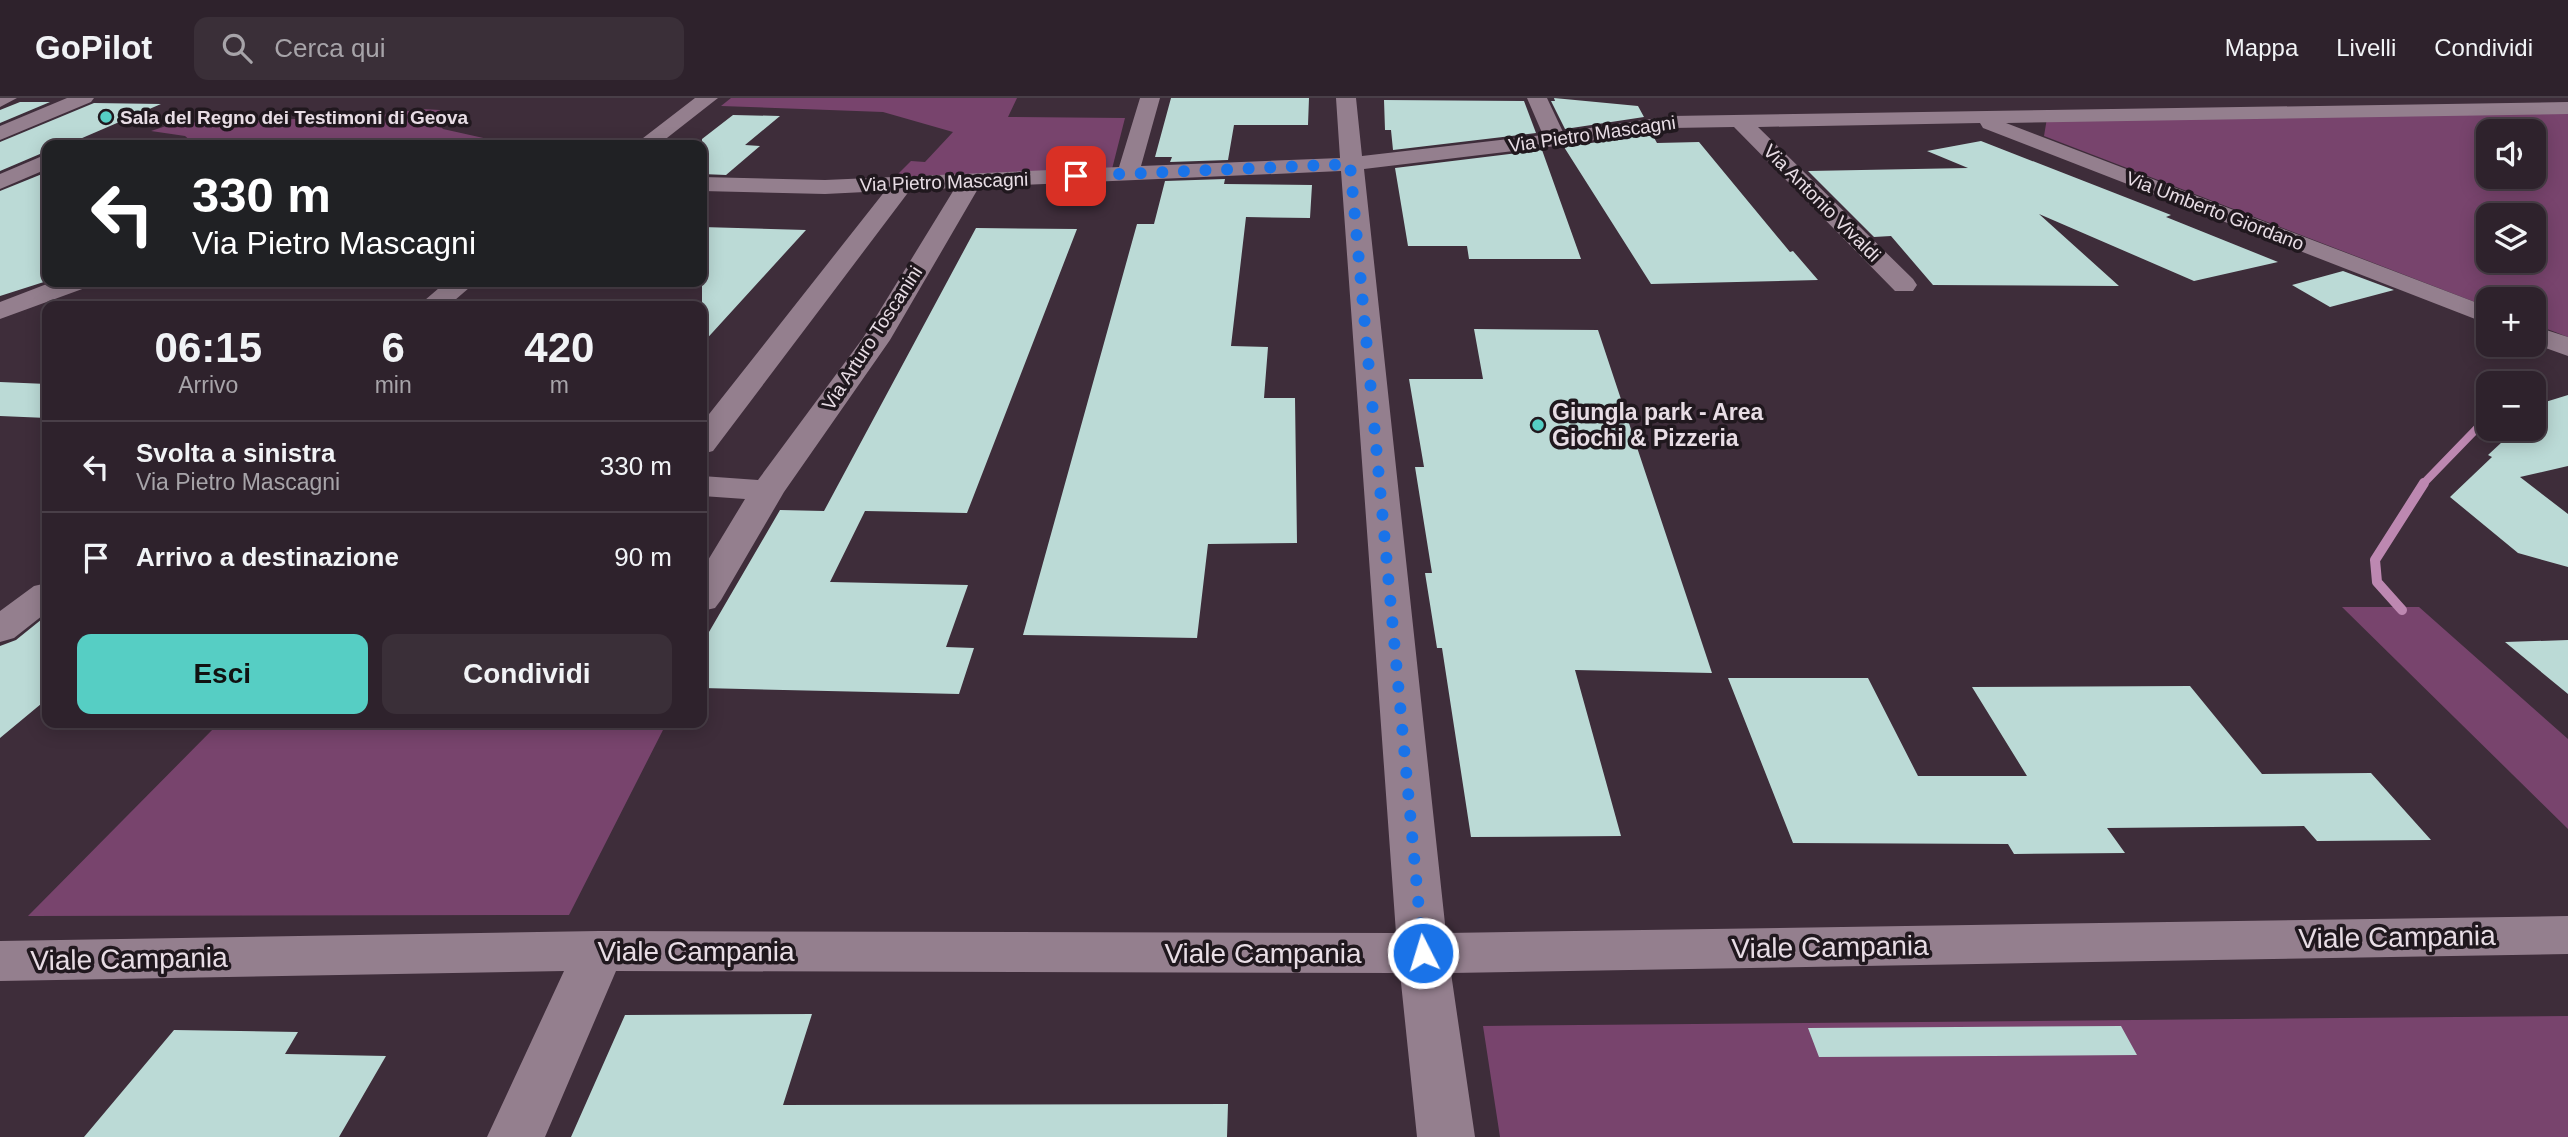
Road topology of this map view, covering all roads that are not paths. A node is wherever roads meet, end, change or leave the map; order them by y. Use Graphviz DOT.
graph roads {
  1 [pos="6,98"];
  2 [pos="84,98"];
  3 [pos="708,98"];
  4 [pos="1150,98"];
  5 [pos="1346,98"];
  6 [pos="1537,98"];
  7 [pos="1946,98"];
  8 [pos="2164,98"];
  9 [pos="2364,98"];
  10 [pos="0,101"];
  11 [pos="2568,108"];
  12 [pos="2390,110"];
  13 [pos="2189,113"];
  14 [pos="1969,116"];
  15 [pos="1740,121"];
  16 [pos="0,134"];
  17 [pos="652,140"];
  18 [pos="1556,141"];
  19 [pos="0,153"];
  20 [pos="42,156"];
  21 [pos="42,163"];
  22 [pos="1350,164"];
  23 [pos="1128,174"];
  24 [pos="0,181"];
  25 [pos="971,181"];
  26 [pos="707,184"];
  27 [pos="903,184"];
  28 [pos="1904,285"];
  29 [pos="64,287"];
  30 [pos="456,287"];
  31 [pos="437,301"];
  32 [pos="0,311"];
  33 [pos="2476,311"];
  34 [pos="2546,339"];
  35 [pos="2568,347"];
  36 [pos="707,438"];
  37 [pos="707,486"];
  38 [pos="767,491"];
  39 [pos="707,592"];
  40 [pos="42,598"];
  41 [pos="0,630"];
  42 [pos="2568,935"];
  43 [pos="598,951"];
  44 [pos="1423,953"];
  45 [pos="0,961"];
  46 [pos="516,1137"];
  47 [pos="1446,1137"];
  1 -- 10 [label="street"];
  2 -- 16 [label="street"];
  3 -- 17 [label="street"];
  4 -- 23 [label="street"];
  5 -- 22 [label="street"];
  6 -- 18 [label="street"];
  7 -- 14 [label="street, Via Umberto Giordano"];
  8 -- 13 [label="street"];
  9 -- 12 [label="street"];
  11 -- 12 [label="street, Via Pietro Mascagni"];
  12 -- 13 [label="street, Via Pietro Mascagni"];
  13 -- 14 [label="street, Via Pietro Mascagni"];
  14 -- 15 [label="street, Via Pietro Mascagni"];
  14 -- 33 [label="street, Via Umberto Giordano"];
  15 -- 18 [label="street, Via Pietro Mascagni"];
  15 -- 28 [label="street, Via Antonio Vivaldi"];
  18 -- 22 [label="street, Via Pietro Mascagni"];
  19 -- 20 [label="street"];
  21 -- 24 [label="street"];
  22 -- 23 [label="street, Via Pietro Mascagni"];
  22 -- 44 [label="street"];
  23 -- 25 [label="street, Via Pietro Mascagni"];
  25 -- 27 [label="street, Via Pietro Mascagni"];
  25 -- 38 [label="street, Via Arturo Toscanini"];
  26 -- 27 [label="street, Via Pietro Mascagni"];
  27 -- 36 [label="street"];
  29 -- 32 [label="street"];
  30 -- 31 [label="street"];
  34 -- 35 [label="street"];
  37 -- 38 [label="street"];
  38 -- 39 [label="street, Via Arturo Toscanini"];
  40 -- 41 [label="street"];
  42 -- 44 [label="street, Viale Campania"];
  43 -- 44 [label="street, Viale Campania"];
  43 -- 45 [label="street, Viale Campania"];
  43 -- 46 [label="street"];
  44 -- 47 [label="street"];
}
